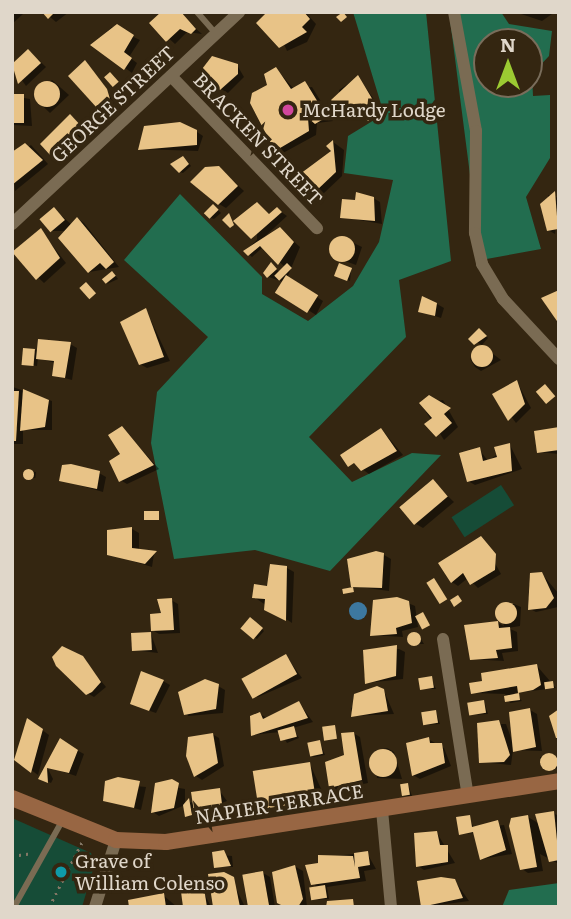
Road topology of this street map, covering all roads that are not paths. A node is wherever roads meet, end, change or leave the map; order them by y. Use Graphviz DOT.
graph roads {
  1 [pos="197,12"];
  2 [pos="239,12"];
  3 [pos="454,12"];
  4 [pos="216,34"];
  5 [pos="171,76"];
  6 [pos="12,224"];
  7 [pos="317,228"];
  8 [pos="559,359"];
  9 [pos="443,639"];
  10 [pos="559,781"];
  11 [pos="467,796"];
  12 [pos="12,798"];
  13 [pos="382,810"];
  14 [pos="62,821"];
  15 [pos="116,841"];
  16 [pos="14,907"];
  17 [pos="95,907"];
  18 [pos="391,907"];
  1 -- 4 [label="lane"];
  2 -- 4 [label="street, GEORGE STREET"];
  3 -- 8 [label="street"];
  4 -- 5 [label="street, GEORGE STREET"];
  5 -- 6 [label="street, GEORGE STREET"];
  5 -- 7 [label="street, BRACKEN STREET"];
  9 -- 11 [label="street"];
  10 -- 11 [label="street, NAPIER TERRACE"];
  11 -- 13 [label="street, NAPIER TERRACE"];
  12 -- 14 [label="street, NAPIER TERRACE"];
  13 -- 15 [label="street, NAPIER TERRACE"];
  13 -- 18 [label="street"];
  14 -- 15 [label="street, NAPIER TERRACE"];
  14 -- 16 [label="lane"];
  15 -- 17 [label="street"];
}
